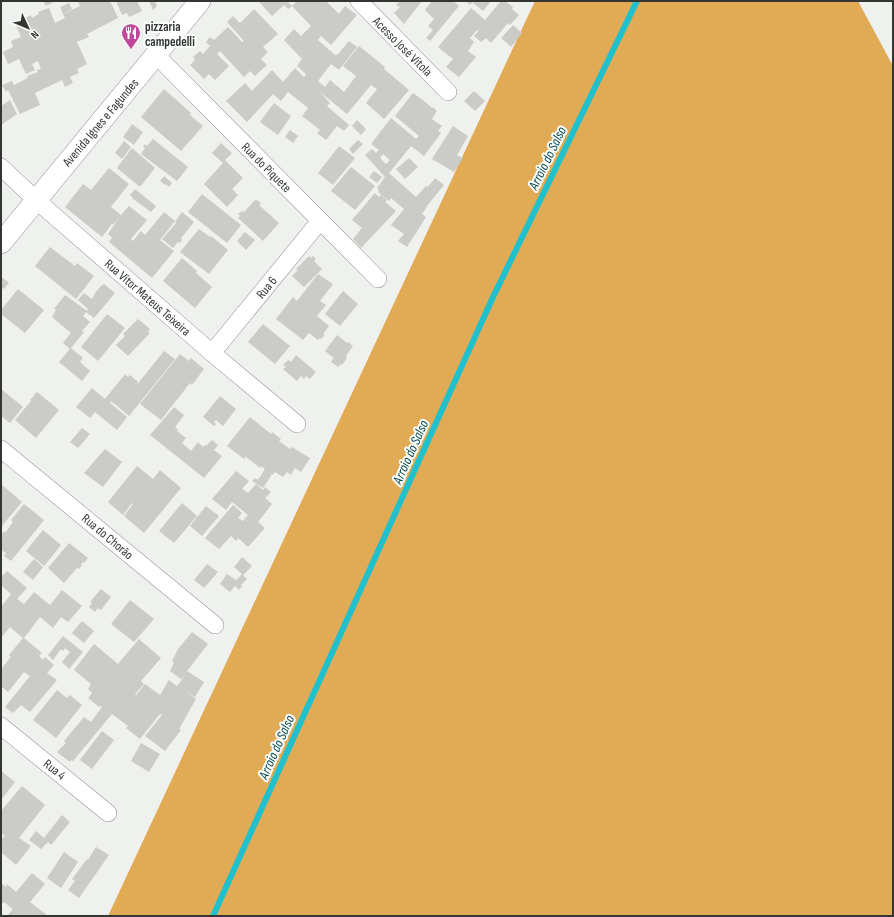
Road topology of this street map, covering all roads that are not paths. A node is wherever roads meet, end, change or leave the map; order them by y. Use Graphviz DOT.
graph roads {
  1 [pos="200,1"];
  2 [pos="359,1"];
  3 [pos="156,55"];
  4 [pos="448,92"];
  5 [pos="1,167"];
  6 [pos="36,200"];
  7 [pos="320,221"];
  8 [pos="1,243"];
  9 [pos="378,279"];
  10 [pos="212,353"];
  11 [pos="297,424"];
  12 [pos="1,449"];
  13 [pos="215,625"];
  14 [pos="1,726"];
  15 [pos="108,813"];
  1 -- 3 [label="street, Avenida Ignes e Fagundes"];
  2 -- 4 [label="street, Acesso José Vitola"];
  3 -- 6 [label="street, Avenida Ignes e Fagundes"];
  3 -- 7 [label="street, Rua do Piquete"];
  5 -- 6 [label="street, Rua Vítor Mateus Teixeira"];
  6 -- 8 [label="street, Avenida Ignes e Fagundes"];
  6 -- 10 [label="street, Rua Vítor Mateus Teixeira"];
  7 -- 9 [label="street, Rua do Piquete"];
  7 -- 10 [label="street, Rua 6"];
  10 -- 11 [label="street, Rua Vítor Mateus Teixeira"];
  12 -- 13 [label="street, Rua do Chorão"];
  14 -- 15 [label="street, Rua 4"];
}
